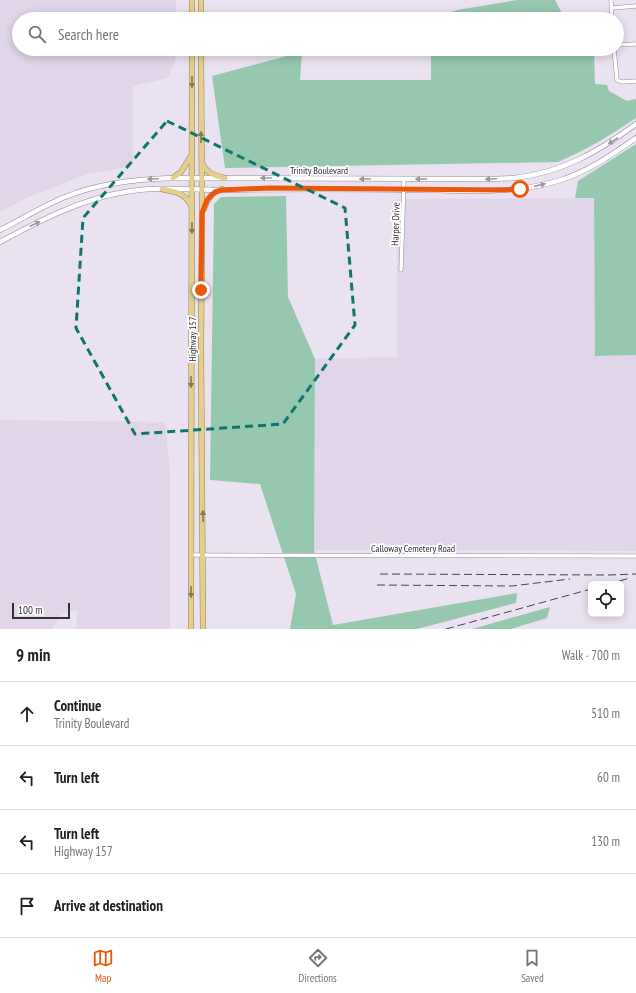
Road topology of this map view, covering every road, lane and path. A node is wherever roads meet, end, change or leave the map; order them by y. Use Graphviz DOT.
graph roads {
  1 [pos="192,0"];
  2 [pos="201,0"];
  3 [pos="611,0"];
  4 [pos="636,6"];
  5 [pos="612,8"];
  6 [pos="192,12"];
  7 [pos="201,12"];
  8 [pos="612,12"];
  9 [pos="636,44"];
  10 [pos="624,45"];
  11 [pos="192,56"];
  12 [pos="201,56"];
  13 [pos="615,56"];
  14 [pos="636,81"];
  15 [pos="636,124"];
  16 [pos="636,138"];
  17 [pos="191,155"];
  18 [pos="201,162"];
  19 [pos="173,178"];
  20 [pos="202,178"];
  21 [pos="224,178"];
  22 [pos="293,178"];
  23 [pos="192,179"];
  24 [pos="404,179"];
  25 [pos="162,189"];
  26 [pos="192,189"];
  27 [pos="293,189"];
  28 [pos="202,190"];
  29 [pos="222,190"];
  30 [pos="404,190"];
  31 [pos="192,208"];
  32 [pos="202,213"];
  33 [pos="1,230"];
  34 [pos="7,238"];
  35 [pos="0,242"];
  36 [pos="401,270"];
  37 [pos="191,343"];
  38 [pos="201,343"];
  39 [pos="191,555"];
  40 [pos="203,555"];
  41 [pos="636,556"];
  42 [pos="191,629"];
  43 [pos="203,629"];
  1 -- 6 [label="main road"];
  2 -- 7 [label="main road"];
  3 -- 5 [label="street"];
  4 -- 5 [label="street"];
  5 -- 8 [label="street"];
  9 -- 10 [label="street"];
  11 -- 17 [label="main road, Highway 157, one-way"];
  18 -- 12 [label="main road, Highway 157, one-way"];
  13 -- 14 [label="street"];
  15 -- 24 [label="main road, Trinity Boulevard, one-way"];
  30 -- 16 [label="main road, Trinity Boulevard, one-way"];
  17 -- 19 [label="main road"];
  17 -- 23 [label="main road, Highway 157"];
  18 -- 20 [label="main road, Highway 157"];
  18 -- 21 [label="main road"];
  19 -- 23 [label="main road, Trinity Boulevard"];
  19 -- 33 [label="main road, Trinity Boulevard, one-way"];
  20 -- 21 [label="main road, Trinity Boulevard"];
  20 -- 23 [label="main road, Trinity Boulevard"];
  20 -- 28 [label="main road, Highway 157"];
  22 -- 21 [label="main road, Trinity Boulevard, one-way"];
  24 -- 22 [label="main road, Trinity Boulevard, one-way"];
  22 -- 27 [label="main road"];
  23 -- 26 [label="main road, Highway 157"];
  24 -- 30 [label="street, Harper Drive"];
  25 -- 26 [label="main road, Trinity Boulevard"];
  25 -- 31 [label="main road"];
  34 -- 25 [label="main road, Trinity Boulevard, one-way"];
  26 -- 28 [label="main road, Trinity Boulevard"];
  26 -- 31 [label="main road, Highway 157"];
  27 -- 29 [label="main road, Trinity Boulevard"];
  27 -- 30 [label="main road, Trinity Boulevard"];
  28 -- 29 [label="main road, Trinity Boulevard"];
  28 -- 32 [label="main road, Highway 157"];
  29 -- 32 [label="main road"];
  30 -- 36 [label="street, Harper Drive"];
  31 -- 37 [label="main road, Highway 157, one-way"];
  32 -- 38 [label="main road, Highway 157"];
  33 -- 34 [label="main road"];
  34 -- 35 [label="main road, Trinity Boulevard"];
  37 -- 38 [label="main road"];
  37 -- 39 [label="main road, Highway 157, one-way"];
  40 -- 38 [label="main road, Highway 157, one-way"];
  39 -- 40 [label="street, Calloway Cemetery Road"];
  39 -- 42 [label="main road, Highway 157, one-way"];
  40 -- 41 [label="street, Calloway Cemetery Road"];
  40 -- 43 [label="main road, Highway 157"];
}
